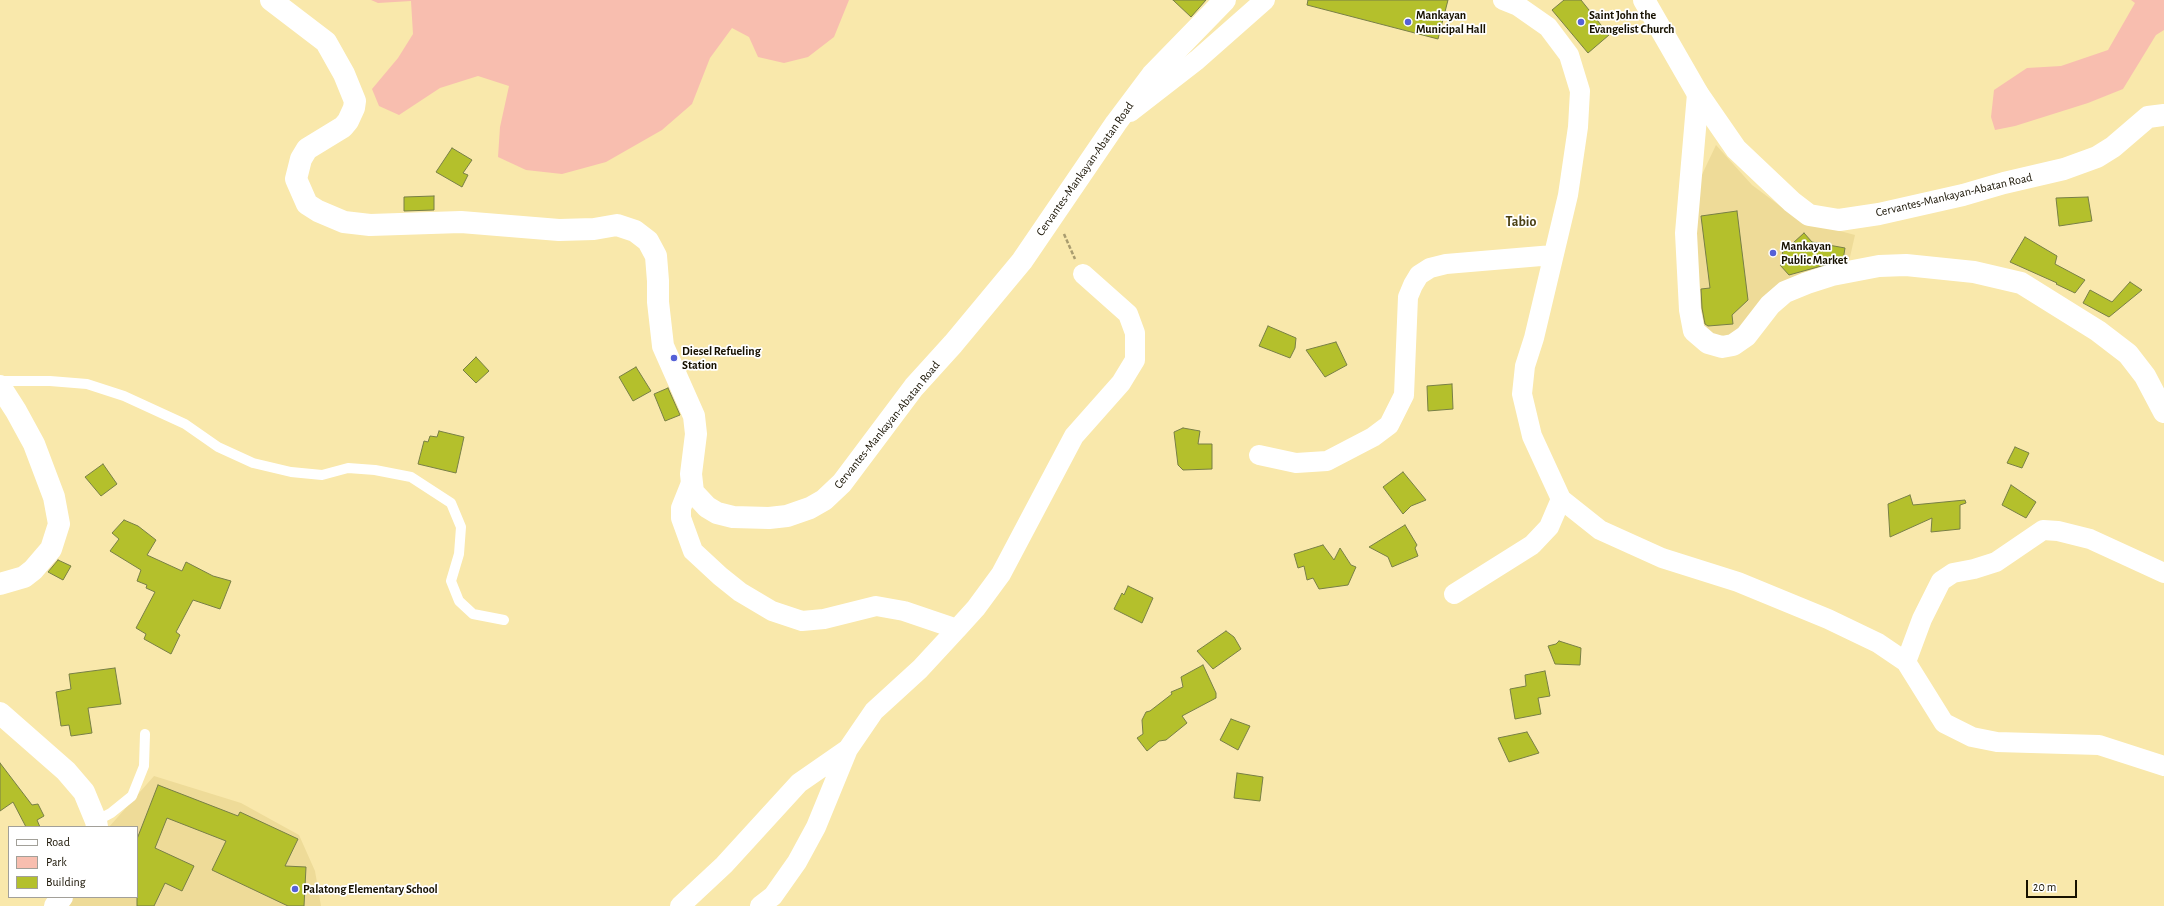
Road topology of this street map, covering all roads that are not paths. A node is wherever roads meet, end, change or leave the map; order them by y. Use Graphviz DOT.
graph roads {
  1 [pos="270,0"];
  2 [pos="1225,0"];
  3 [pos="1265,0"];
  4 [pos="1503,0"];
  5 [pos="1644,0"];
  6 [pos="1698,94"];
  7 [pos="2164,115"];
  8 [pos="1116,123"];
  9 [pos="1553,255"];
  10 [pos="1083,274"];
  11 [pos="0,381"];
  12 [pos="0,386"];
  13 [pos="2164,412"];
  14 [pos="1259,455"];
  15 [pos="691,483"];
  16 [pos="1561,499"];
  17 [pos="2164,573"];
  18 [pos="0,584"];
  19 [pos="1454,594"];
  20 [pos="504,620"];
  21 [pos="957,629"];
  22 [pos="1906,662"];
  23 [pos="0,714"];
  24 [pos="145,734"];
  25 [pos="848,749"];
  26 [pos="2164,766"];
  27 [pos="96,824"];
  28 [pos="61,898"];
  29 [pos="55,906"];
  30 [pos="680,906"];
  31 [pos="760,906"];
  1 -- 15 [label="main road"];
  2 -- 8 [label="main road, Cervantes-Mankayan-Abatan Road"];
  3 -- 8 [label="street"];
  4 -- 9 [label="street"];
  5 -- 6 [label="main road, Cervantes-Mankayan-Abatan Road"];
  6 -- 7 [label="main road, Cervantes-Mankayan-Abatan Road"];
  6 -- 13 [label="main road"];
  8 -- 15 [label="main road, Cervantes-Mankayan-Abatan Road"];
  9 -- 14 [label="street"];
  9 -- 16 [label="street"];
  10 -- 21 [label="street"];
  11 -- 20 [label="lane"];
  12 -- 18 [label="main road"];
  15 -- 21 [label="street"];
  16 -- 19 [label="street"];
  16 -- 22 [label="street"];
  17 -- 22 [label="street"];
  21 -- 25 [label="street"];
  22 -- 26 [label="street"];
  23 -- 27 [label="main road"];
  24 -- 27 [label="lane"];
  25 -- 30 [label="street"];
  25 -- 31 [label="street"];
  28 -- 29 [label="main road"];
}
